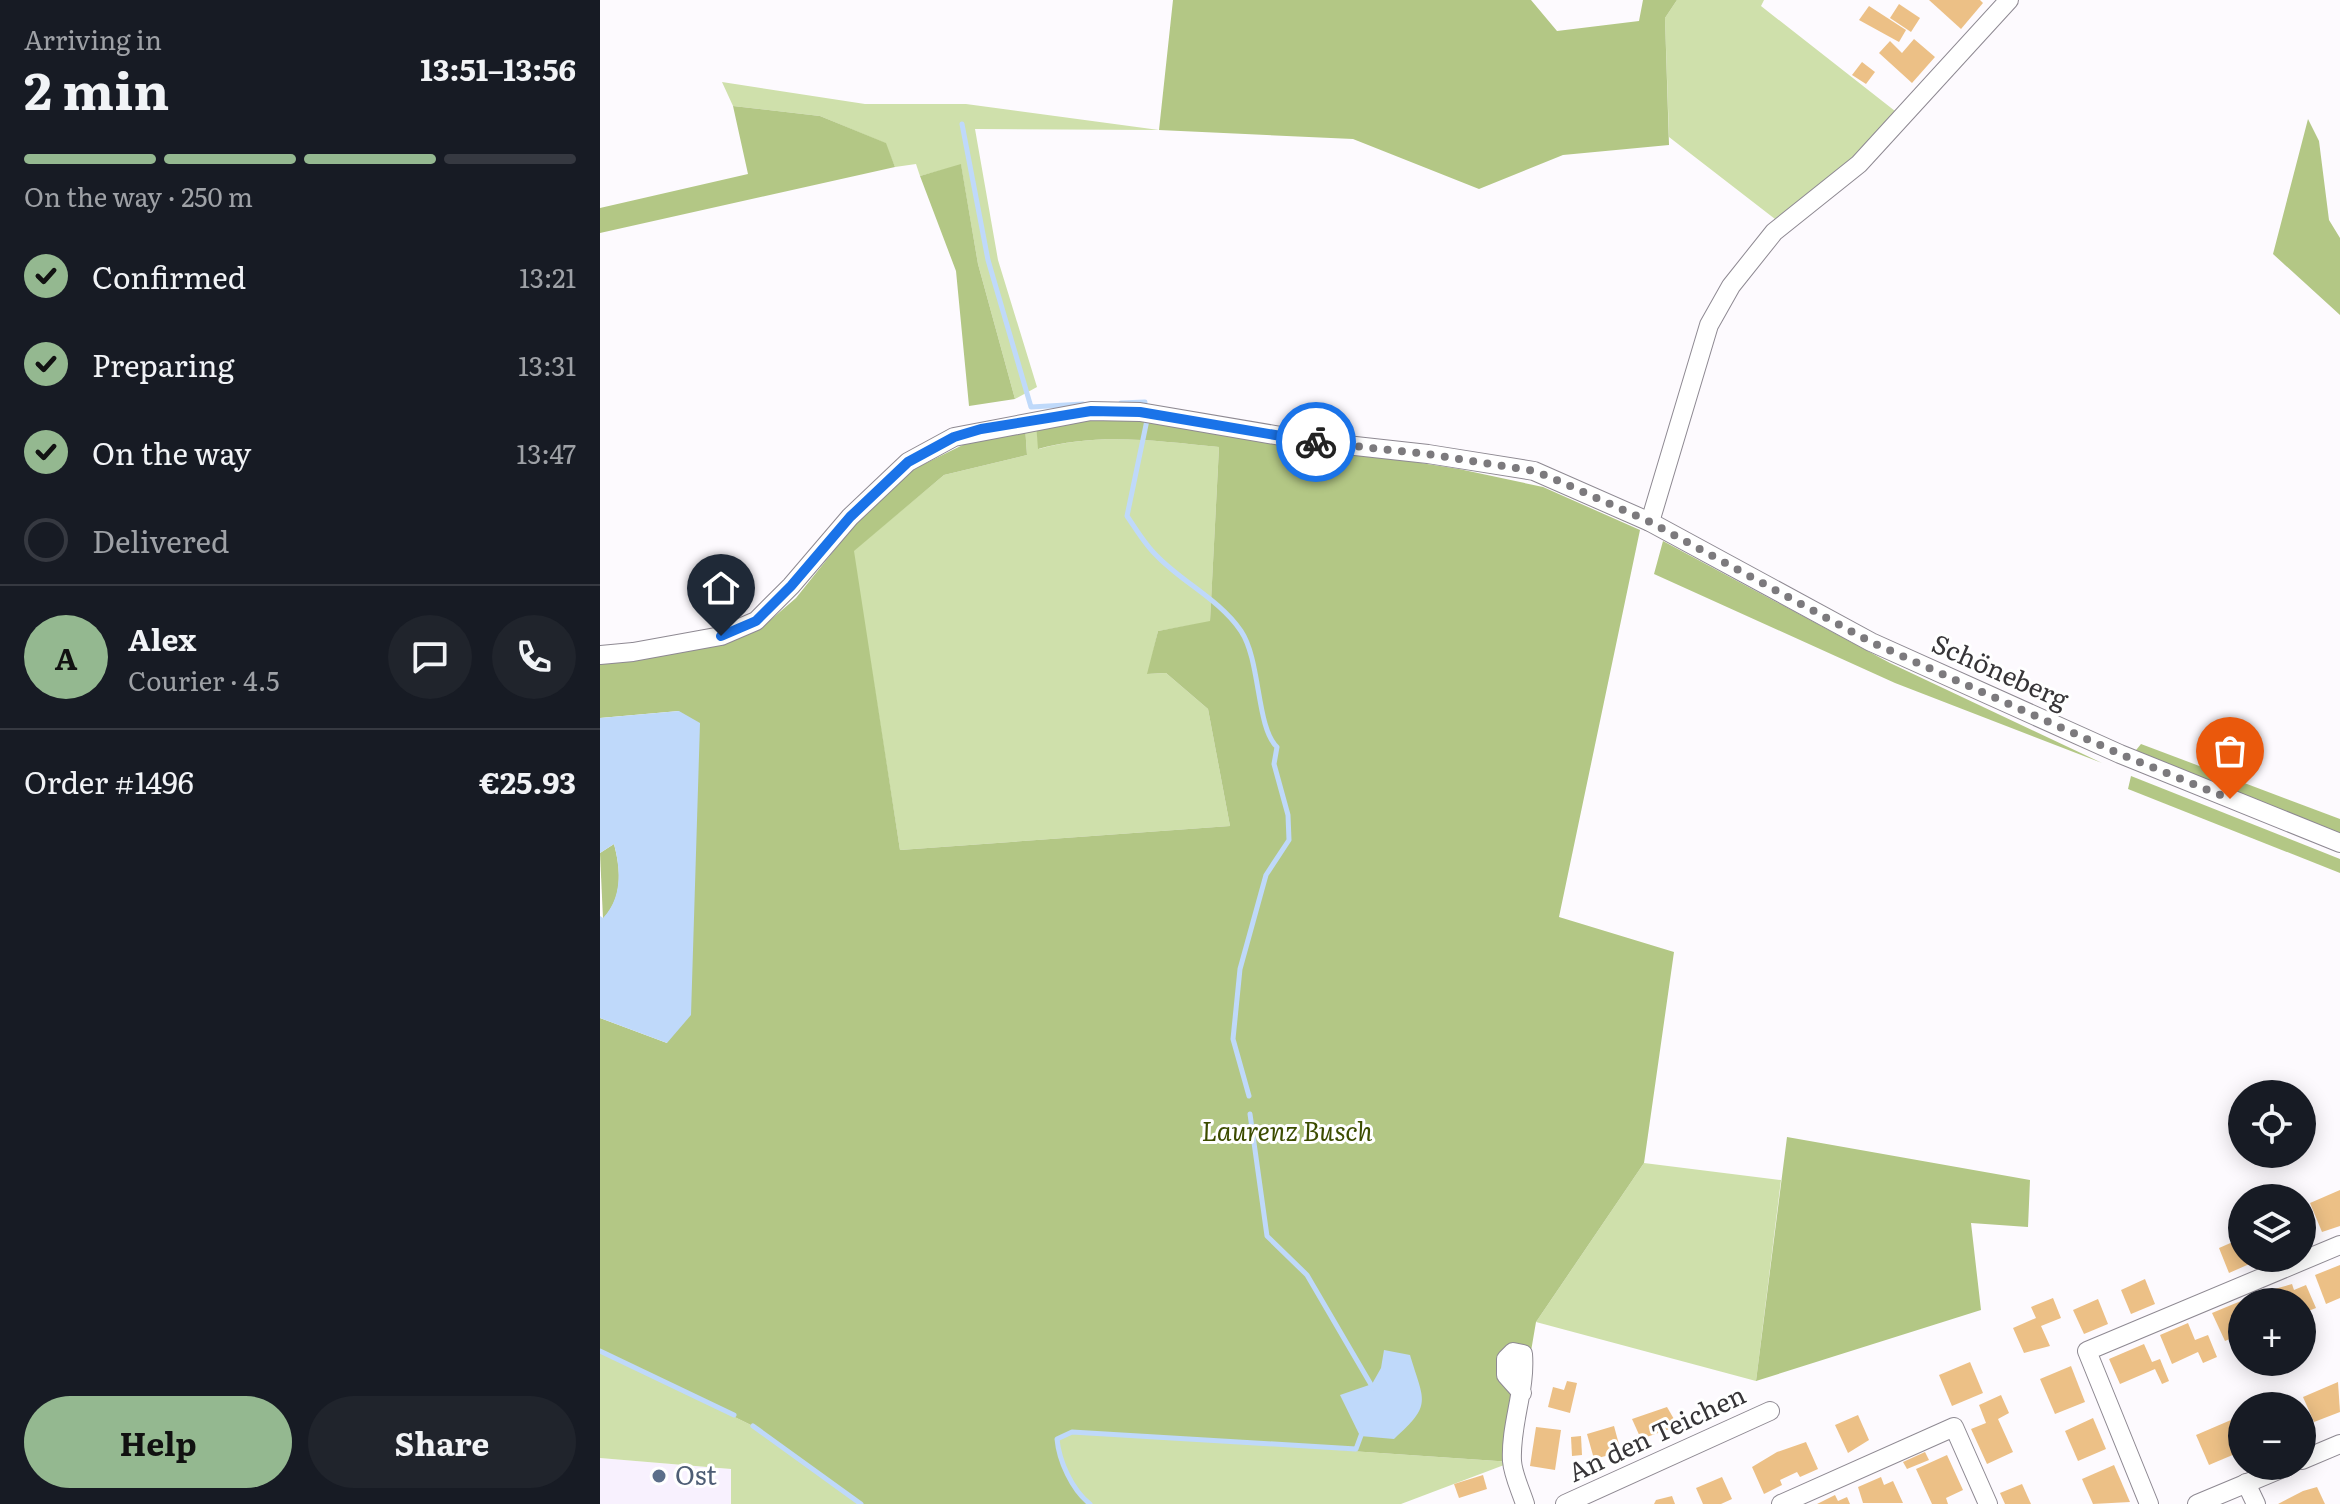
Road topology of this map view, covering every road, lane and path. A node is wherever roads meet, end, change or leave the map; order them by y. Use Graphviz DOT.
graph roads {
  1 [pos="2009,0"];
  2 [pos="1650,522"];
  3 [pos="600,655"];
  4 [pos="2340,843"];
  5 [pos="2340,1245"];
  6 [pos="1522,1393"];
  7 [pos="1770,1411"];
  8 [pos="2340,1444"];
  9 [pos="2316,1454"];
  10 [pos="2253,1480"];
  11 [pos="2246,1483"];
  12 [pos="1525,1504"];
  13 [pos="1565,1504"];
  14 [pos="1781,1504"];
  15 [pos="1988,1504"];
  16 [pos="2149,1504"];
  17 [pos="2197,1504"];
  18 [pos="2256,1504"];
  1 -- 2 [label="street"];
  2 -- 3 [label="street, Schöneberg"];
  2 -- 4 [label="street, Schöneberg"];
  5 -- 16 [label="street"];
  6 -- 12 [label="street"];
  7 -- 13 [label="street, An den Teichen"];
  8 -- 9 [label="street"];
  10 -- 11 [label="street"];
  11 -- 17 [label="street"];
  11 -- 18 [label="street"];
  14 -- 15 [label="street"];
}
